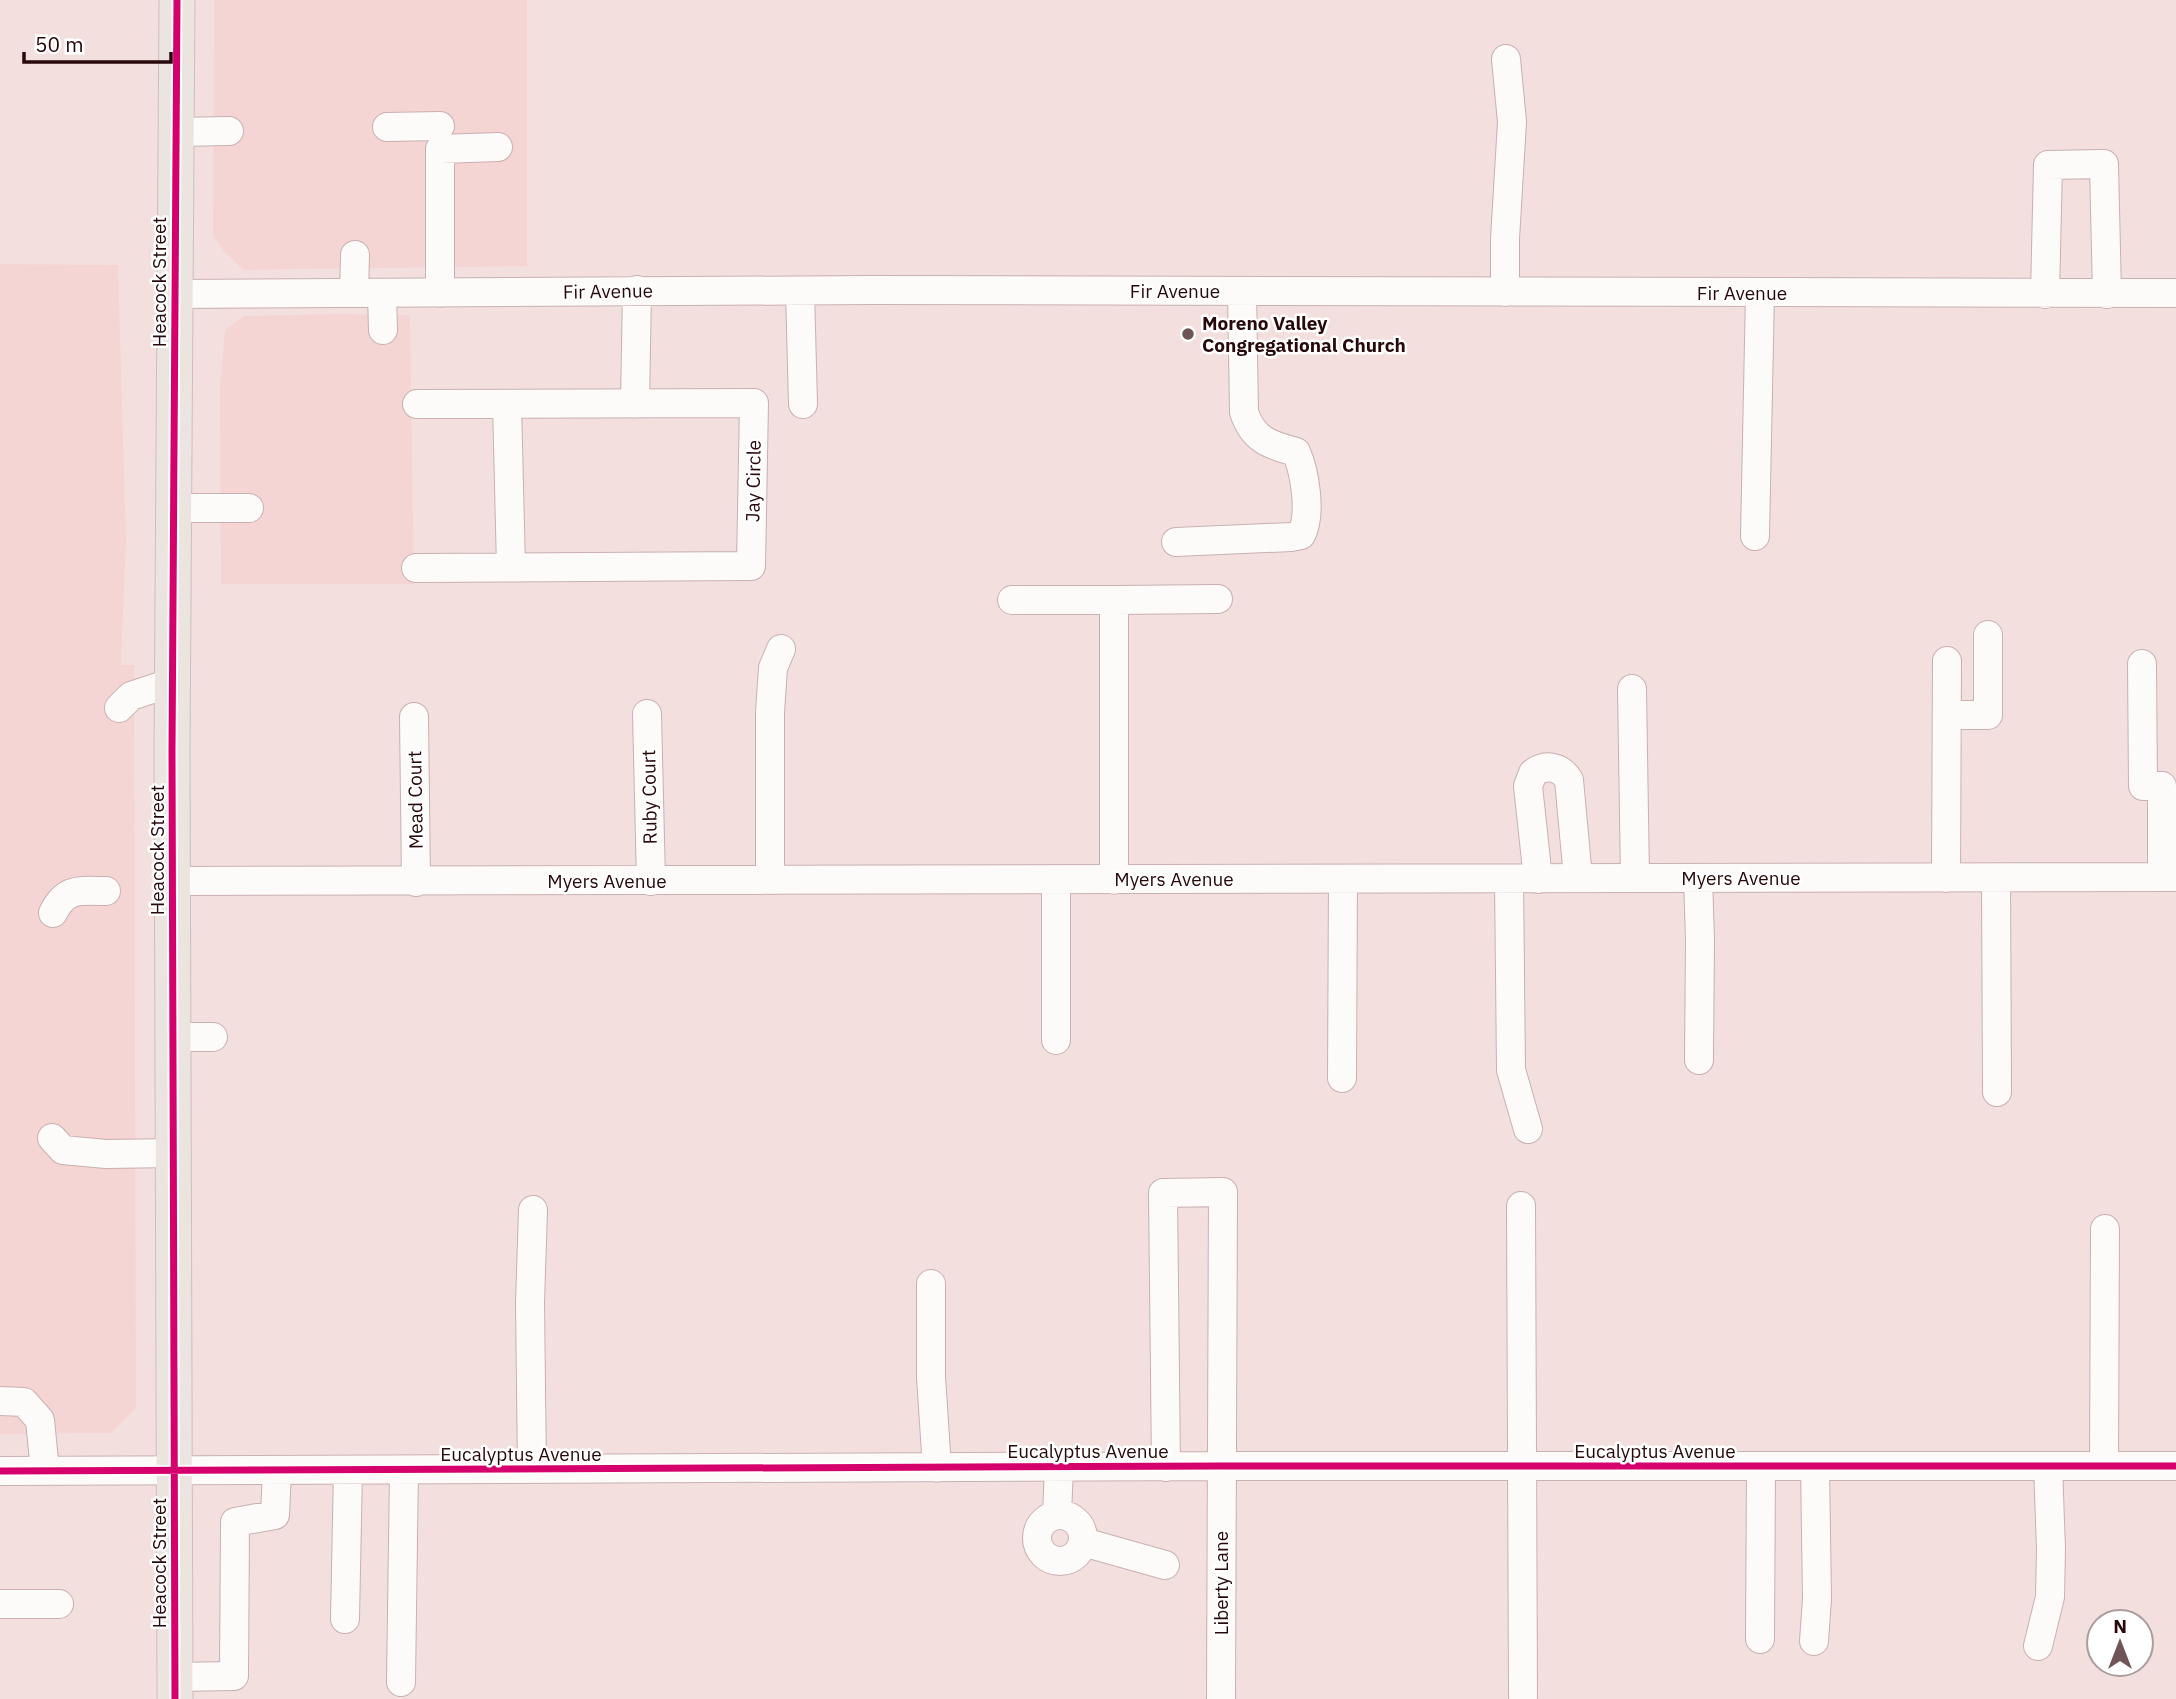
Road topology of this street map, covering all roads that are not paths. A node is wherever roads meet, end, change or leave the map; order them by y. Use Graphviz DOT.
graph roads {
  1 [pos="177,0"];
  2 [pos="1506,59"];
  3 [pos="440,126"];
  4 [pos="387,127"];
  5 [pos="229,131"];
  6 [pos="176,132"];
  7 [pos="498,147"];
  8 [pos="355,255"];
  9 [pos="628,290"];
  10 [pos="800,291"];
  11 [pos="1242,291"];
  12 [pos="1505,292"];
  13 [pos="354,293"];
  14 [pos="382,293"];
  15 [pos="440,293"];
  16 [pos="1760,293"];
  17 [pos="2176,293"];
  18 [pos="175,294"];
  19 [pos="2045,294"];
  20 [pos="2107,294"];
  21 [pos="383,330"];
  22 [pos="417,404"];
  23 [pos="507,404"];
  24 [pos="626,404"];
  25 [pos="803,404"];
  26 [pos="174,508"];
  27 [pos="249,508"];
  28 [pos="1755,536"];
  29 [pos="1176,542"];
  30 [pos="511,567"];
  31 [pos="416,568"];
  32 [pos="1218,599"];
  33 [pos="1012,600"];
  34 [pos="1114,600"];
  35 [pos="1988,635"];
  36 [pos="781,649"];
  37 [pos="1947,661"];
  38 [pos="2142,664"];
  39 [pos="173,682"];
  40 [pos="1632,689"];
  41 [pos="119,708"];
  42 [pos="647,714"];
  43 [pos="1947,715"];
  44 [pos="414,718"];
  45 [pos="2169,877"];
  46 [pos="1509,878"];
  47 [pos="1538,878"];
  48 [pos="1578,878"];
  49 [pos="1635,878"];
  50 [pos="1698,878"];
  51 [pos="1946,878"];
  52 [pos="1996,878"];
  53 [pos="1343,879"];
  54 [pos="651,880"];
  55 [pos="769,880"];
  56 [pos="1056,880"];
  57 [pos="1114,880"];
  58 [pos="172,881"];
  59 [pos="416,882"];
  60 [pos="106,891"];
  61 [pos="53,913"];
  62 [pos="173,1037"];
  63 [pos="213,1037"];
  64 [pos="1056,1040"];
  65 [pos="1699,1060"];
  66 [pos="1342,1078"];
  67 [pos="1997,1092"];
  68 [pos="1528,1129"];
  69 [pos="52,1138"];
  70 [pos="174,1153"];
  71 [pos="1521,1206"];
  72 [pos="533,1210"];
  73 [pos="2105,1229"];
  74 [pos="931,1284"];
  75 [pos="0,1401"];
  76 [pos="1222,1466"];
  77 [pos="1523,1466"];
  78 [pos="1761,1466"];
  79 [pos="1815,1466"];
  80 [pos="2048,1466"];
  81 [pos="2104,1466"];
  82 [pos="2176,1466"];
  83 [pos="1059,1467"];
  84 [pos="1166,1467"];
  85 [pos="937,1468"];
  86 [pos="532,1469"];
  87 [pos="348,1470"];
  88 [pos="404,1470"];
  89 [pos="0,1471"];
  90 [pos="45,1471"];
  91 [pos="175,1471"];
  92 [pos="277,1471"];
  93 [pos="1056,1515"];
  94 [pos="1083,1542"];
  95 [pos="1165,1565"];
  96 [pos="59,1604"];
  97 [pos="0,1605"];
  98 [pos="345,1619"];
  99 [pos="1760,1639"];
  100 [pos="1814,1641"];
  101 [pos="2038,1646"];
  102 [pos="401,1682"];
  103 [pos="234,1687"];
  104 [pos="175,1688"];
  105 [pos="1523,1696"];
  106 [pos="1222,1699"];
  1 -- 6 [label="main road, Heacock Street"];
  2 -- 12 [label="street"];
  3 -- 4 [label="street"];
  5 -- 6 [label="street"];
  6 -- 18 [label="main road, Heacock Street"];
  7 -- 15 [label="street"];
  8 -- 13 [label="street"];
  9 -- 10 [label="street, Fir Avenue"];
  9 -- 15 [label="street, Fir Avenue"];
  9 -- 24 [label="street"];
  10 -- 11 [label="street, Fir Avenue"];
  10 -- 25 [label="street"];
  11 -- 12 [label="street, Fir Avenue"];
  11 -- 29 [label="street"];
  12 -- 16 [label="street, Fir Avenue"];
  13 -- 14 [label="street, Fir Avenue"];
  13 -- 18 [label="street, Fir Avenue"];
  14 -- 15 [label="street, Fir Avenue"];
  14 -- 21 [label="street"];
  16 -- 19 [label="street, Fir Avenue"];
  16 -- 28 [label="street"];
  17 -- 20 [label="street, Fir Avenue"];
  18 -- 26 [label="main road, Heacock Street"];
  19 -- 20 [label="street, Fir Avenue"];
  19 -- 20 [label="street"];
  22 -- 23 [label="street, Jay Circle"];
  23 -- 24 [label="street, Jay Circle"];
  23 -- 30 [label="street"];
  24 -- 30 [label="street, Jay Circle"];
  26 -- 27 [label="street"];
  26 -- 39 [label="main road, Heacock Street"];
  30 -- 31 [label="street, Jay Circle"];
  32 -- 34 [label="street"];
  33 -- 34 [label="street"];
  34 -- 57 [label="street"];
  35 -- 43 [label="street"];
  36 -- 55 [label="street"];
  37 -- 43 [label="street"];
  38 -- 45 [label="street"];
  39 -- 41 [label="street"];
  39 -- 58 [label="main road, Heacock Street"];
  40 -- 49 [label="street"];
  42 -- 54 [label="street, Ruby Court"];
  43 -- 51 [label="street"];
  44 -- 59 [label="street, Mead Court"];
  45 -- 52 [label="street, Myers Avenue"];
  46 -- 47 [label="street, Myers Avenue"];
  46 -- 53 [label="street, Myers Avenue"];
  46 -- 68 [label="street"];
  47 -- 48 [label="street, Myers Avenue"];
  47 -- 48 [label="street"];
  48 -- 49 [label="street, Myers Avenue"];
  49 -- 50 [label="street, Myers Avenue"];
  50 -- 51 [label="street, Myers Avenue"];
  50 -- 65 [label="street"];
  51 -- 52 [label="street, Myers Avenue"];
  52 -- 67 [label="street"];
  53 -- 57 [label="street, Myers Avenue"];
  53 -- 66 [label="street"];
  54 -- 55 [label="street, Myers Avenue"];
  54 -- 59 [label="street, Myers Avenue"];
  55 -- 56 [label="street, Myers Avenue"];
  56 -- 57 [label="street, Myers Avenue"];
  56 -- 64 [label="street"];
  58 -- 59 [label="street, Myers Avenue"];
  58 -- 62 [label="main road, Heacock Street"];
  60 -- 61 [label="street"];
  62 -- 63 [label="street"];
  62 -- 70 [label="main road, Heacock Street"];
  69 -- 70 [label="street"];
  70 -- 91 [label="main road, Heacock Street"];
  71 -- 77 [label="street"];
  72 -- 86 [label="street"];
  73 -- 81 [label="street"];
  74 -- 85 [label="street"];
  75 -- 90 [label="street"];
  76 -- 77 [label="street, Eucalyptus Avenue"];
  76 -- 84 [label="street, Eucalyptus Avenue"];
  76 -- 84 [label="street, Liberty Lane"];
  76 -- 106 [label="street, Liberty Lane"];
  77 -- 78 [label="street, Eucalyptus Avenue"];
  77 -- 105 [label="street"];
  78 -- 79 [label="street, Eucalyptus Avenue"];
  78 -- 99 [label="street"];
  79 -- 80 [label="street, Eucalyptus Avenue"];
  79 -- 100 [label="street"];
  80 -- 81 [label="street, Eucalyptus Avenue"];
  80 -- 101 [label="street"];
  81 -- 82 [label="street, Eucalyptus Avenue"];
  83 -- 84 [label="street, Eucalyptus Avenue"];
  83 -- 85 [label="street, Eucalyptus Avenue"];
  83 -- 93 [label="street"];
  85 -- 86 [label="street, Eucalyptus Avenue"];
  86 -- 88 [label="street, Eucalyptus Avenue"];
  87 -- 88 [label="street, Eucalyptus Avenue"];
  87 -- 92 [label="street, Eucalyptus Avenue"];
  87 -- 98 [label="street"];
  88 -- 102 [label="street"];
  89 -- 90 [label="street, Eucalyptus Avenue"];
  90 -- 91 [label="street, Eucalyptus Avenue"];
  91 -- 92 [label="street, Eucalyptus Avenue"];
  91 -- 104 [label="main road, Heacock Street"];
  92 -- 103 [label="street"];
  93 -- 94 [label="street"];
  93 -- 94 [label="street"];
  94 -- 95 [label="street"];
  96 -- 97 [label="street"];
  103 -- 104 [label="street"];
}
